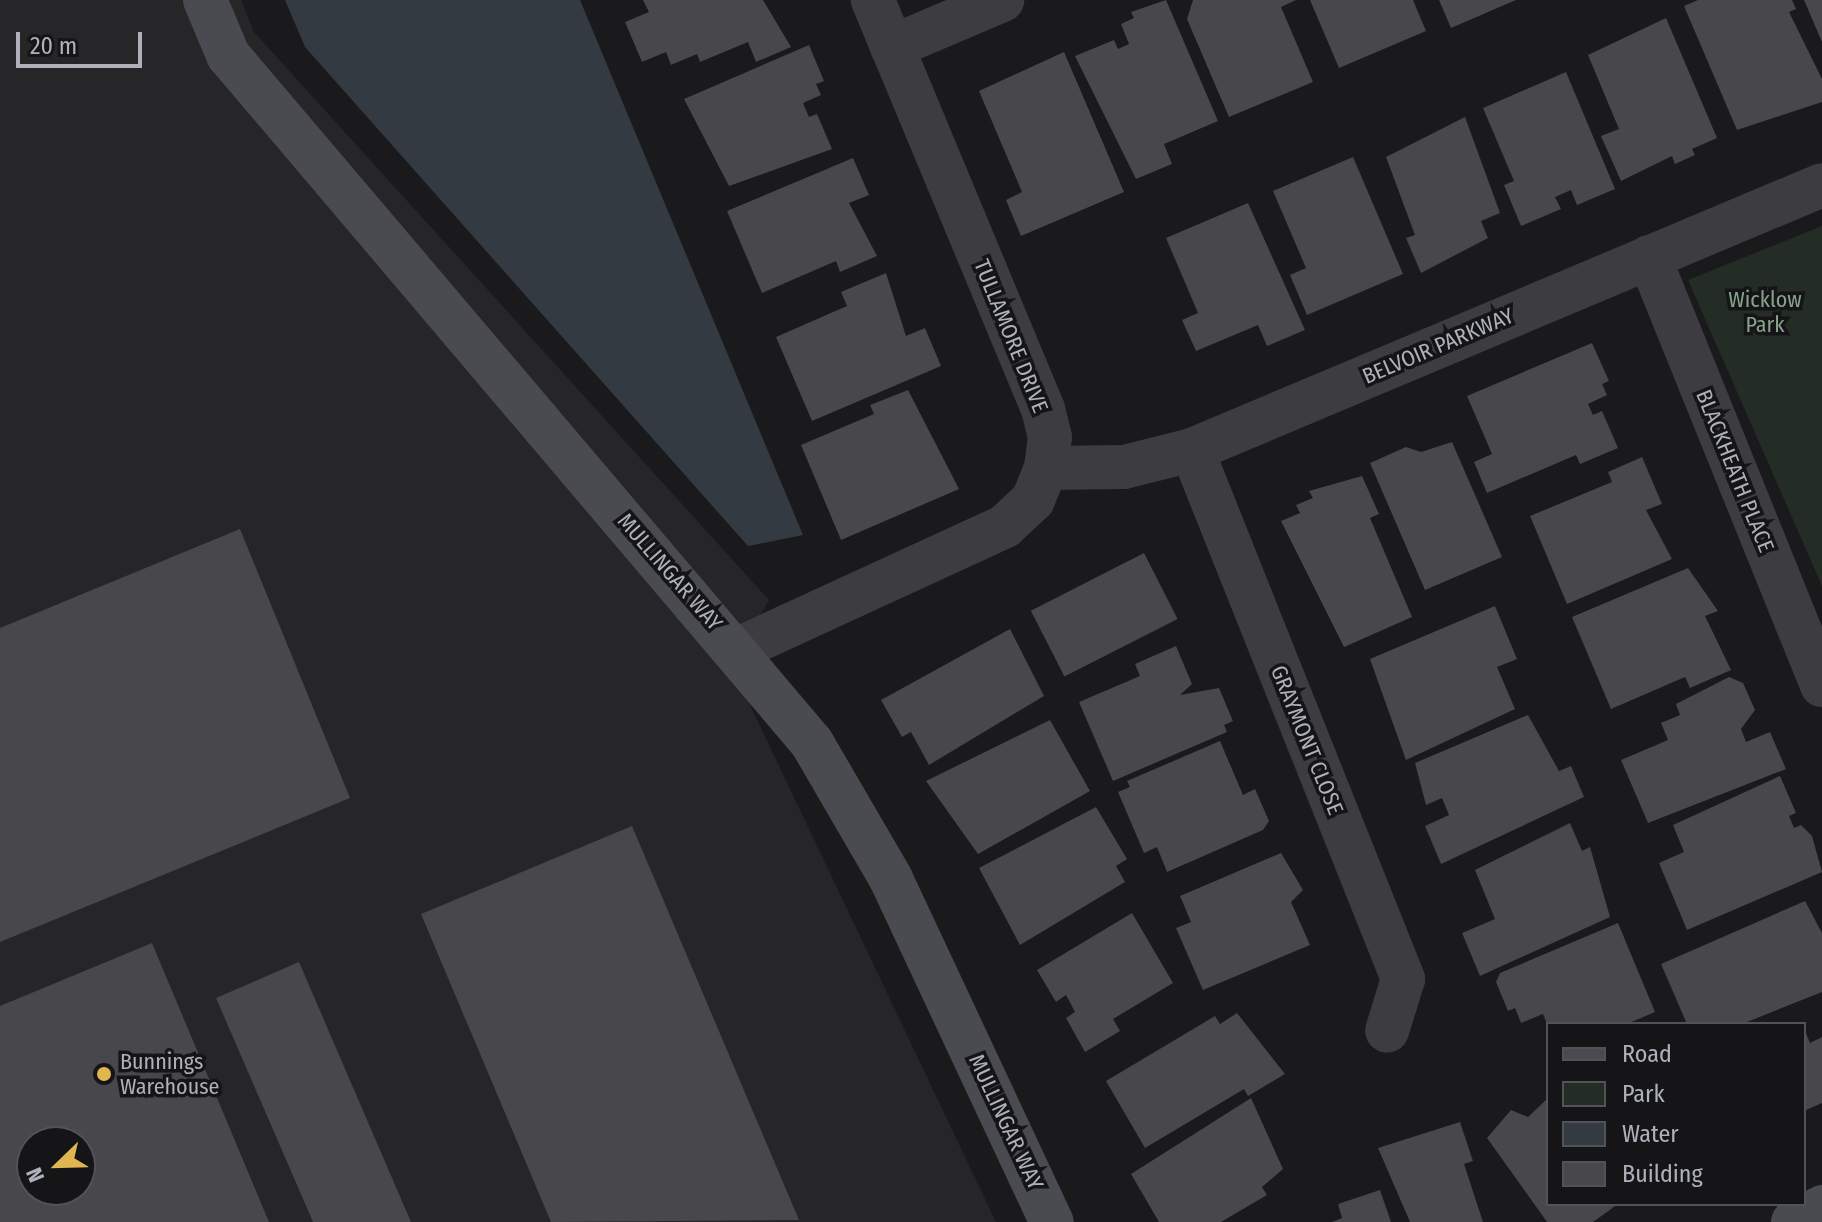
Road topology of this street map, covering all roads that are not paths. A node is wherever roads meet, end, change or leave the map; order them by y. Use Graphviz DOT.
graph roads {
  1 [pos="205,0"];
  2 [pos="873,0"];
  3 [pos="1002,0"];
  4 [pos="892,47"];
  5 [pos="1822,185"];
  6 [pos="1649,257"];
  7 [pos="1192,450"];
  8 [pos="1046,468"];
  9 [pos="736,650"];
  10 [pos="1822,685"];
  11 [pos="1387,1031"];
  12 [pos="1822,1207"];
  13 [pos="1052,1216"];
  14 [pos="1793,1222"];
  1 -- 9 [label="street, MULLINGAR WAY"];
  2 -- 4 [label="street, TULLAMORE DRIVE"];
  3 -- 4 [label="street"];
  4 -- 8 [label="street, TULLAMORE DRIVE"];
  5 -- 6 [label="street, BELVOIR PARKWAY"];
  6 -- 7 [label="street, BELVOIR PARKWAY"];
  6 -- 10 [label="street, BLACKHEATH PLACE"];
  7 -- 8 [label="street, BELVOIR PARKWAY"];
  7 -- 11 [label="street, GRAYMONT CLOSE"];
  8 -- 9 [label="street, TULLAMORE DRIVE"];
  9 -- 13 [label="street, MULLINGAR WAY"];
  12 -- 14 [label="street"];
}
